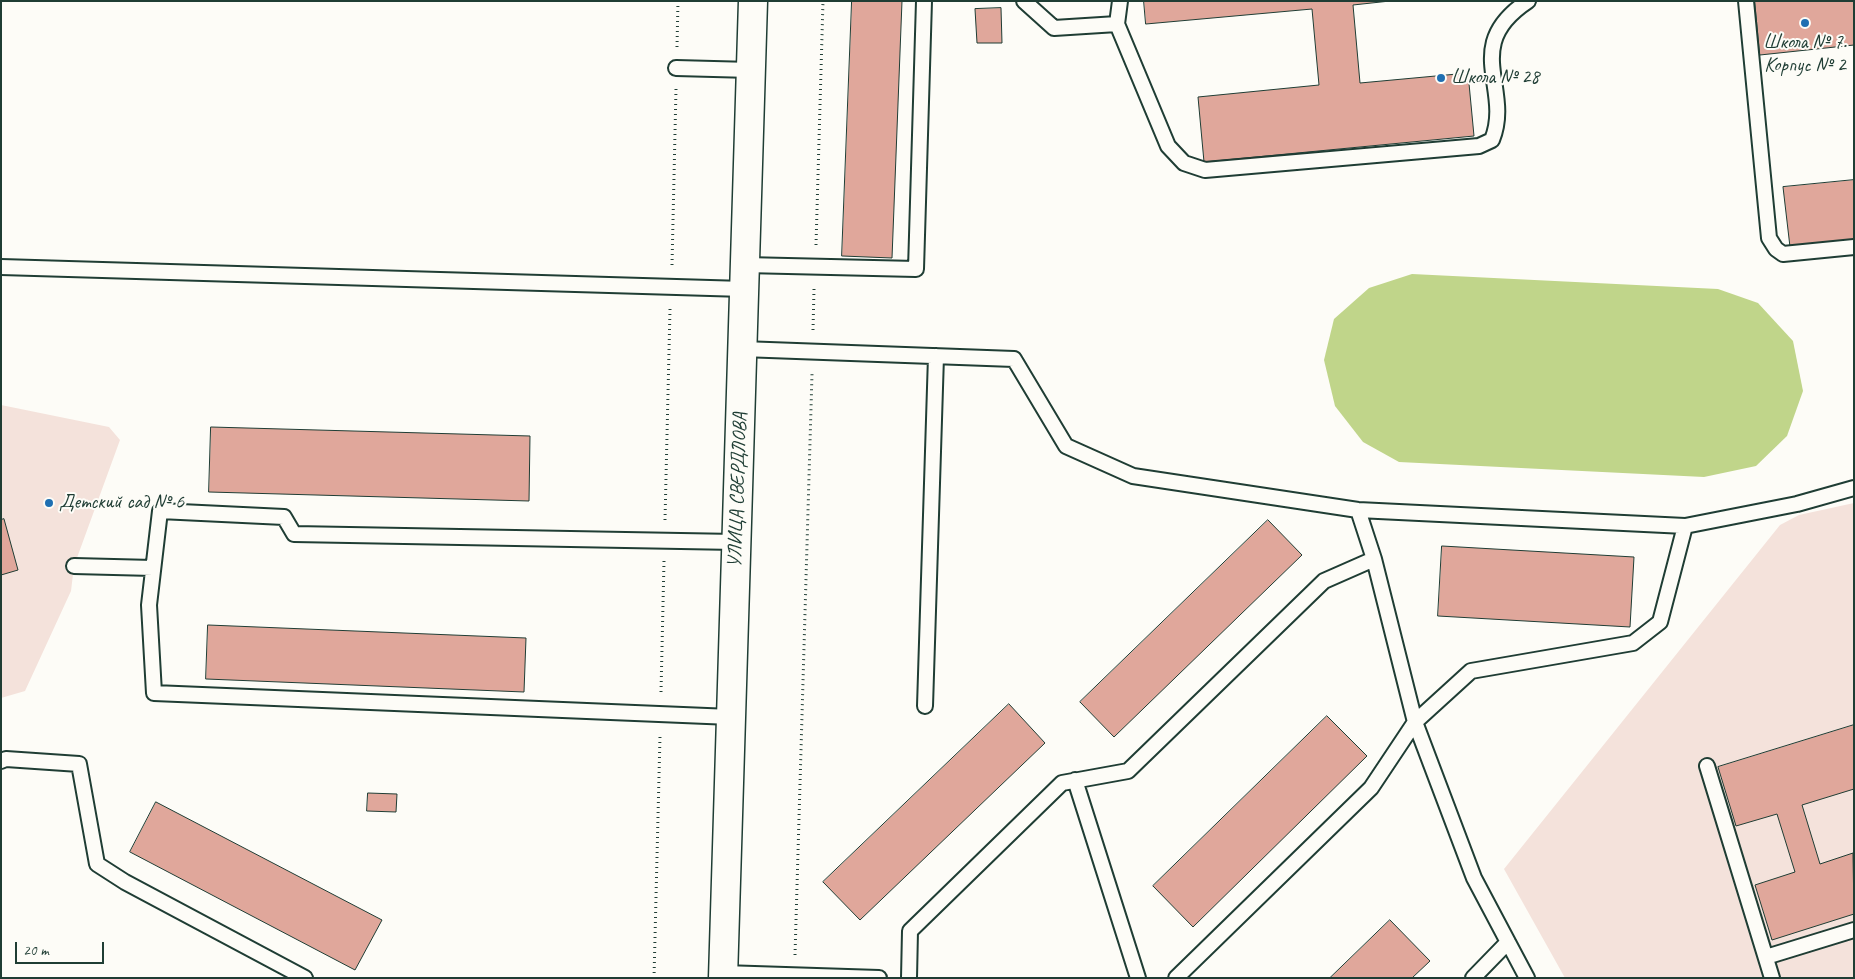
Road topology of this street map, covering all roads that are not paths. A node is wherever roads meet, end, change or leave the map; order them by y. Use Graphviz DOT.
graph roads {
  1 [pos="753,1"];
  2 [pos="924,1"];
  3 [pos="1024,1"];
  4 [pos="1120,1"];
  5 [pos="1528,1"];
  6 [pos="1746,1"];
  7 [pos="1117,24"];
  8 [pos="676,68"];
  9 [pos="751,70"];
  10 [pos="1854,247"];
  11 [pos="1,266"];
  12 [pos="745,277"];
  13 [pos="742,349"];
  14 [pos="936,356"];
  15 [pos="1854,488"];
  16 [pos="1358,510"];
  17 [pos="1685,526"];
  18 [pos="736,542"];
  19 [pos="1374,559"];
  20 [pos="74,566"];
  21 [pos="153,568"];
  22 [pos="925,706"];
  23 [pos="731,717"];
  24 [pos="1415,722"];
  25 [pos="1,761"];
  26 [pos="1706,766"];
  27 [pos="1075,780"];
  28 [pos="1854,930"];
  29 [pos="1508,942"];
  30 [pos="1766,957"];
  31 [pos="723,976"];
  32 [pos="305,978"];
  33 [pos="879,978"];
  34 [pos="909,978"];
  35 [pos="1138,978"];
  36 [pos="1176,978"];
  37 [pos="1473,978"];
  38 [pos="1527,978"];
  39 [pos="1772,978"];
  1 -- 9 [label="main road, УЛИЦА СВЕРДЛОВА"];
  2 -- 12 [label="lane"];
  3 -- 7 [label="lane"];
  4 -- 7 [label="lane"];
  5 -- 7 [label="lane"];
  6 -- 10 [label="lane"];
  8 -- 9 [label="lane"];
  9 -- 12 [label="main road, УЛИЦА СВЕРДЛОВА"];
  11 -- 12 [label="lane"];
  12 -- 13 [label="main road, УЛИЦА СВЕРДЛОВА"];
  13 -- 14 [label="lane"];
  13 -- 18 [label="main road, УЛИЦА СВЕРДЛОВА"];
  14 -- 16 [label="lane"];
  14 -- 22 [label="lane"];
  15 -- 17 [label="lane"];
  16 -- 17 [label="lane"];
  16 -- 19 [label="lane"];
  17 -- 24 [label="lane"];
  18 -- 21 [label="lane"];
  18 -- 23 [label="main road, УЛИЦА СВЕРДЛОВА"];
  19 -- 24 [label="lane"];
  19 -- 27 [label="lane"];
  20 -- 21 [label="lane"];
  21 -- 23 [label="lane"];
  23 -- 31 [label="main road, УЛИЦА СВЕРДЛОВА"];
  24 -- 29 [label="lane"];
  24 -- 36 [label="lane"];
  25 -- 32 [label="lane"];
  26 -- 30 [label="lane"];
  27 -- 34 [label="lane"];
  27 -- 35 [label="lane"];
  28 -- 30 [label="lane"];
  29 -- 37 [label="lane"];
  29 -- 38 [label="lane"];
  30 -- 39 [label="lane"];
  31 -- 33 [label="lane"];
}
